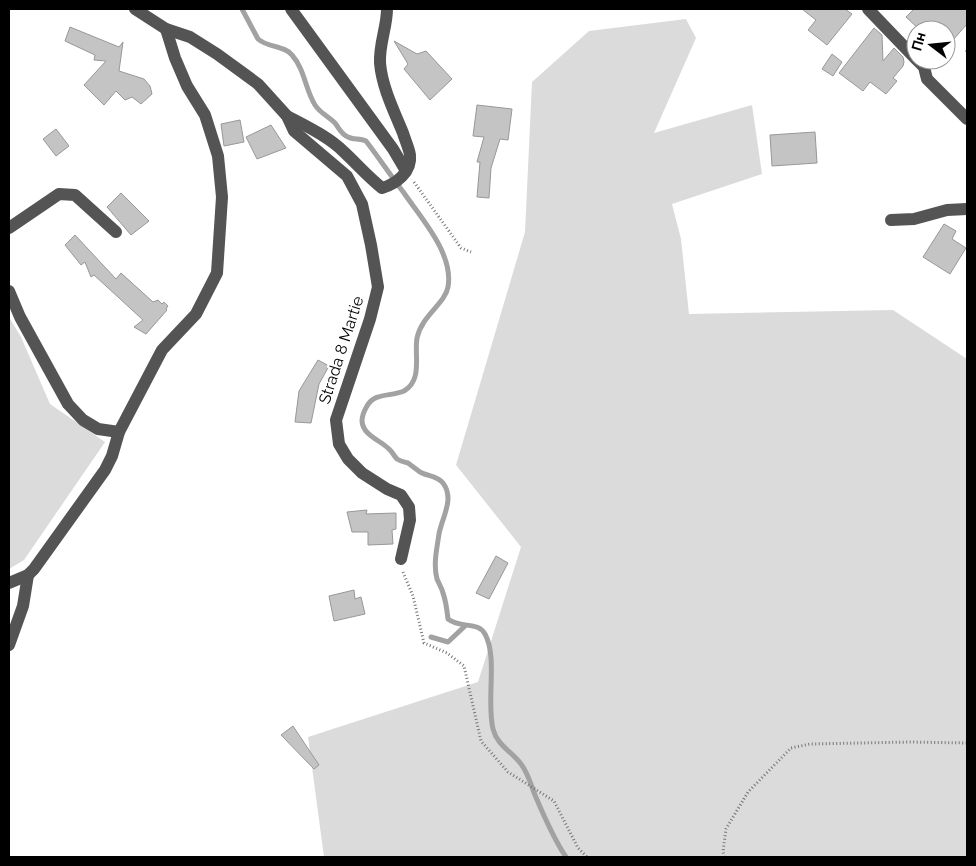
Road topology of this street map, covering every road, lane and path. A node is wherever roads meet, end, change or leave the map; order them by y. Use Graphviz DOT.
graph roads {
  1 [pos="136,9"];
  2 [pos="291,9"];
  3 [pos="387,9"];
  4 [pos="868,9"];
  5 [pos="166,29"];
  6 [pos="906,48"];
  7 [pos="923,70"];
  8 [pos="287,116"];
  9 [pos="967,119"];
  10 [pos="399,178"];
  11 [pos="967,209"];
  12 [pos="891,220"];
  13 [pos="9,228"];
  14 [pos="116,232"];
  15 [pos="471,252"];
  16 [pos="9,291"];
  17 [pos="119,432"];
  18 [pos="401,559"];
  19 [pos="28,575"];
  20 [pos="9,583"];
  21 [pos="9,645"];
  22 [pos="967,743"];
  23 [pos="587,857"];
  24 [pos="724,857"];
  1 -- 5 [label="street, Strada 8 Martie"];
  2 -- 10 [label="street"];
  3 -- 10 [label="street"];
  4 -- 6 [label="street"];
  5 -- 8 [label="street, Strada 8 Martie"];
  5 -- 17 [label="street"];
  7 -- 9 [label="street"];
  8 -- 10 [label="street, Strada 8 Martie"];
  8 -- 18 [label="street, Strada 8 Martie"];
  10 -- 15 [label="path"];
  11 -- 12 [label="street"];
  13 -- 14 [label="street"];
  16 -- 17 [label="street"];
  17 -- 19 [label="street"];
  18 -- 23 [label="path"];
  19 -- 20 [label="street"];
  19 -- 21 [label="street"];
  22 -- 24 [label="path"];
}
